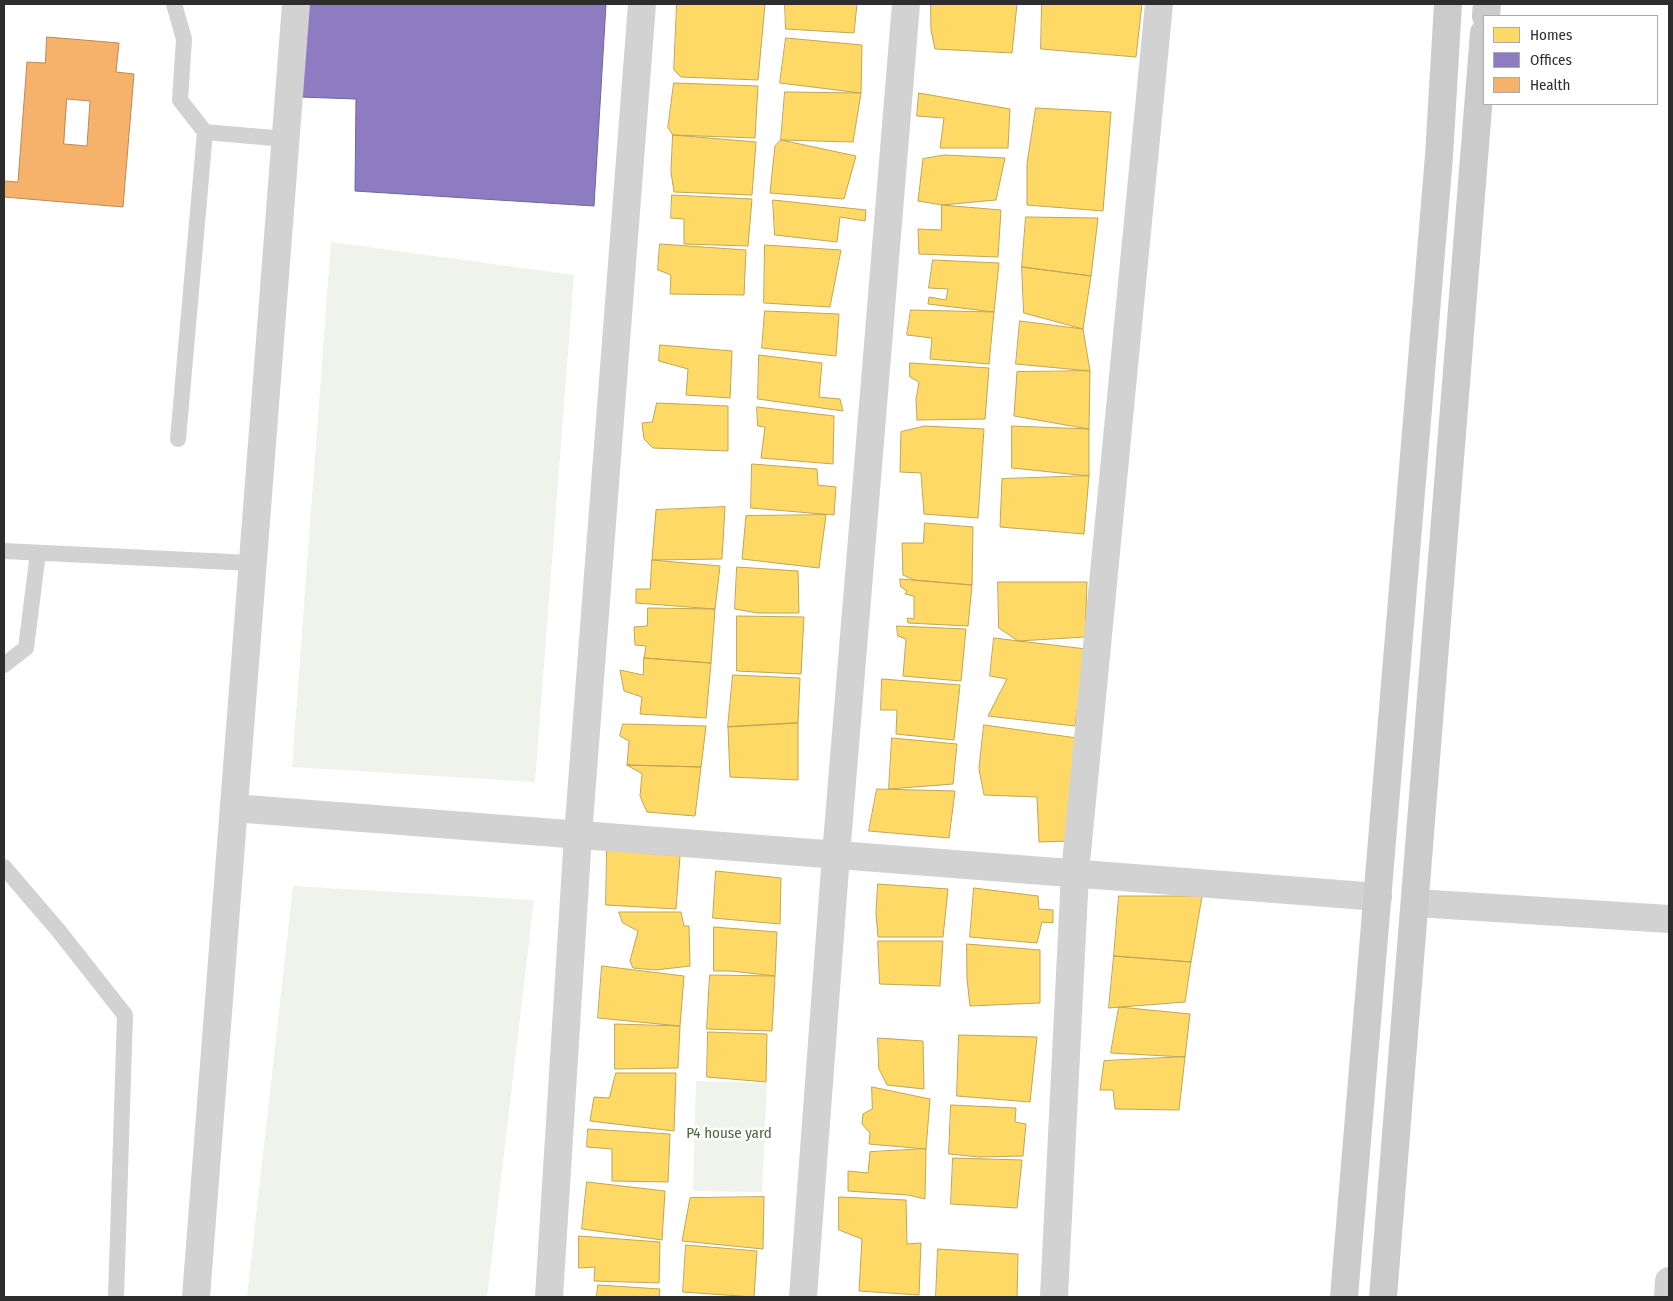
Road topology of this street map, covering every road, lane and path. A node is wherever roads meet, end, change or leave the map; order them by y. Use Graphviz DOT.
graph roads {
  1 [pos="174,4"];
  2 [pos="296,4"];
  3 [pos="642,4"];
  4 [pos="906,4"];
  5 [pos="1159,4"];
  6 [pos="1448,4"];
  7 [pos="1483,45"];
  8 [pos="205,132"];
  9 [pos="285,138"];
  10 [pos="1439,156"];
  11 [pos="1473,160"];
  12 [pos="178,439"];
  13 [pos="4,551"];
  14 [pos="38,553"];
  15 [pos="251,563"];
  16 [pos="1398,658"];
  17 [pos="1434,658"];
  18 [pos="4,665"];
  19 [pos="234,808"];
  20 [pos="578,835"];
  21 [pos="836,855"];
  22 [pos="4,867"];
  23 [pos="1075,873"];
  24 [pos="1378,897"];
  25 [pos="1416,903"];
  26 [pos="1669,919"];
  27 [pos="1669,1281"];
  28 [pos="116,1297"];
  29 [pos="196,1297"];
  30 [pos="548,1297"];
  31 [pos="804,1297"];
  32 [pos="1054,1297"];
  33 [pos="1344,1297"];
  34 [pos="1383,1297"];
  35 [pos="1668,1297"];
  1 -- 8 [label="lane"];
  2 -- 9 [label="street"];
  3 -- 20 [label="street"];
  4 -- 21 [label="street"];
  5 -- 23 [label="street"];
  6 -- 10 [label="street"];
  7 -- 11 [label="street"];
  8 -- 9 [label="lane"];
  8 -- 12 [label="lane"];
  9 -- 15 [label="street"];
  10 -- 11 [label="street"];
  10 -- 16 [label="street"];
  11 -- 17 [label="street"];
  13 -- 14 [label="lane"];
  14 -- 15 [label="lane"];
  14 -- 18 [label="lane"];
  15 -- 19 [label="street"];
  16 -- 17 [label="street"];
  16 -- 24 [label="street"];
  17 -- 25 [label="street"];
  19 -- 20 [label="street"];
  19 -- 29 [label="street"];
  20 -- 21 [label="street"];
  20 -- 30 [label="street"];
  21 -- 23 [label="street"];
  21 -- 31 [label="street"];
  22 -- 28 [label="lane"];
  23 -- 24 [label="street"];
  23 -- 32 [label="street"];
  24 -- 33 [label="street"];
  25 -- 26 [label="street"];
  25 -- 34 [label="street"];
  27 -- 35 [label="street"];
}
